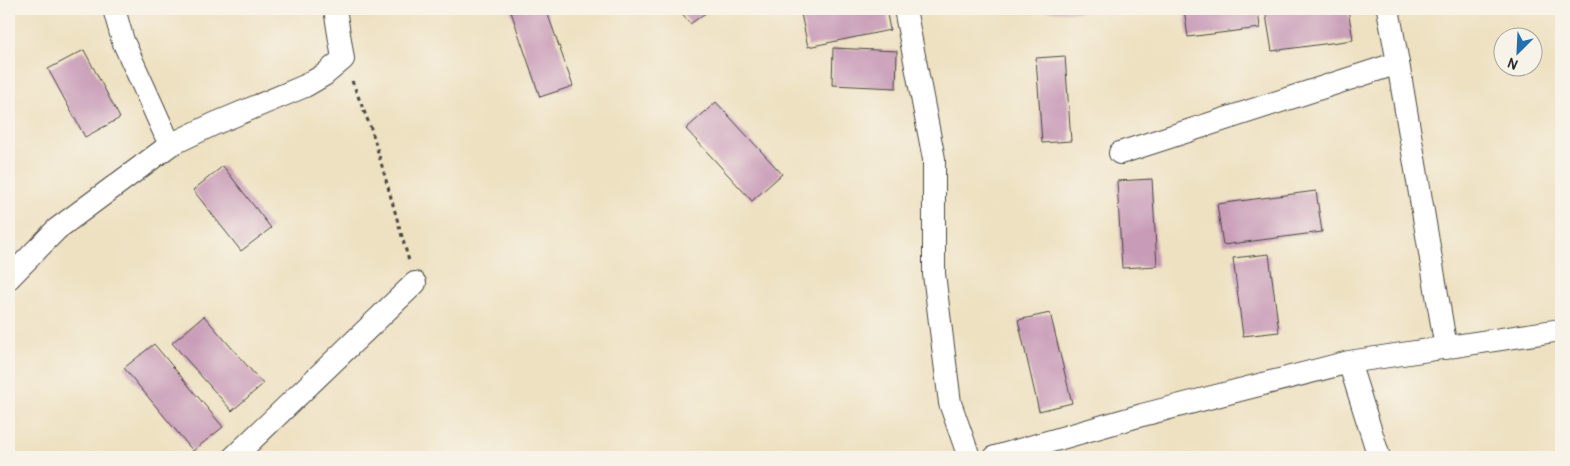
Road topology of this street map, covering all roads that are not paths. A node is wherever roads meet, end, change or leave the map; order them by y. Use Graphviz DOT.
graph roads {
  1 [pos="114,9"];
  2 [pos="336,9"];
  3 [pos="905,9"];
  4 [pos="1388,9"];
  5 [pos="1398,63"];
  6 [pos="170,145"];
  7 [pos="1120,153"];
  8 [pos="9,278"];
  9 [pos="415,283"];
  10 [pos="1561,330"];
  11 [pos="1446,348"];
  12 [pos="1349,362"];
  13 [pos="234,457"];
  14 [pos="968,457"];
  15 [pos="995,457"];
  16 [pos="1379,457"];
  1 -- 6 [label="street"];
  2 -- 6 [label="street"];
  3 -- 14 [label="street"];
  4 -- 5 [label="street"];
  5 -- 7 [label="street"];
  5 -- 11 [label="street"];
  6 -- 8 [label="street"];
  9 -- 13 [label="street"];
  10 -- 11 [label="street"];
  11 -- 12 [label="street"];
  12 -- 15 [label="street"];
  12 -- 16 [label="street"];
}
